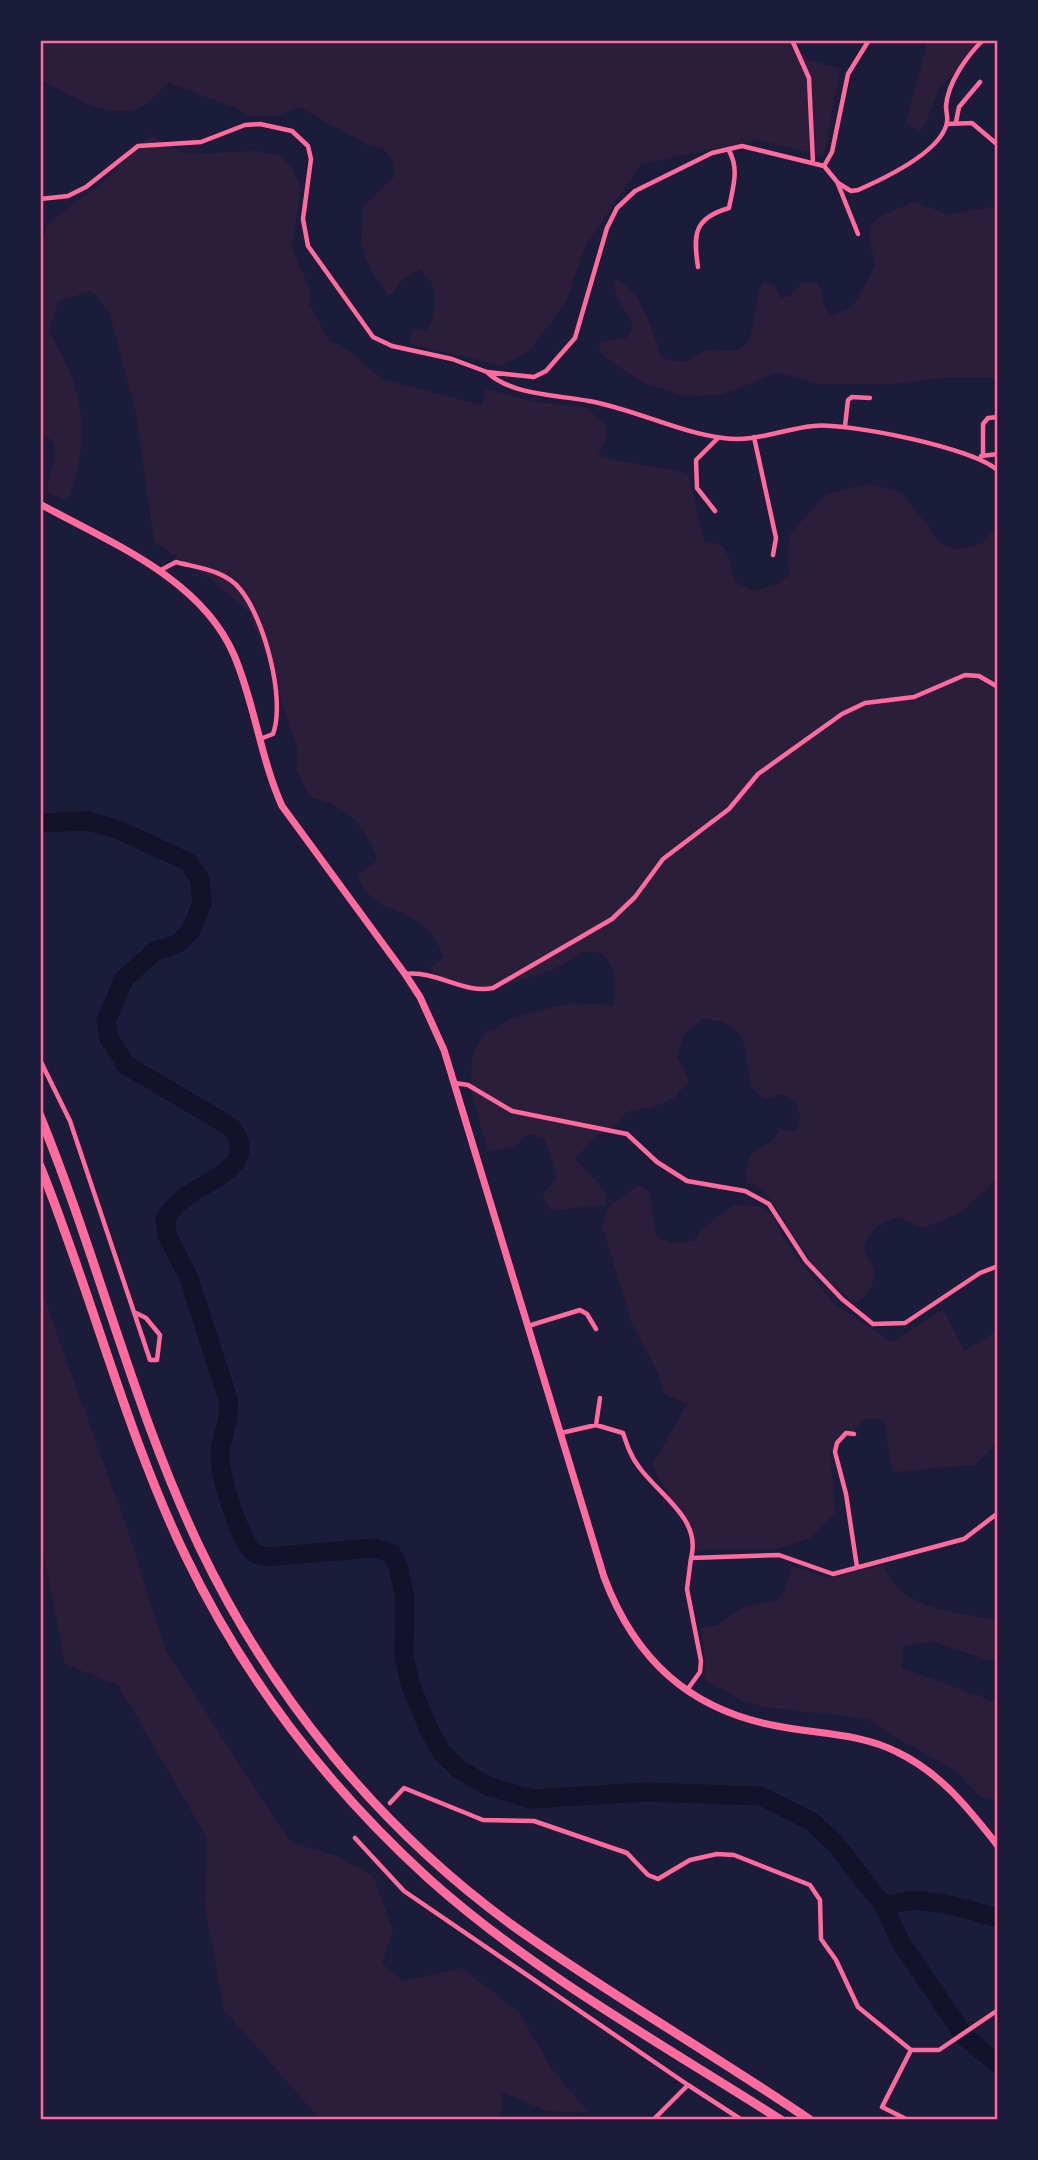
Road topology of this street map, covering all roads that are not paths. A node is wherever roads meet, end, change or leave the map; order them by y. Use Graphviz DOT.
graph roads {
  1 [pos="792,40"];
  2 [pos="869,40"];
  3 [pos="983,40"];
  4 [pos="980,82"];
  5 [pos="956,122"];
  6 [pos="947,124"];
  7 [pos="998,145"];
  8 [pos="728,149"];
  9 [pos="813,163"];
  10 [pos="824,166"];
  11 [pos="838,183"];
  12 [pos="40,199"];
  13 [pos="858,234"];
  14 [pos="698,267"];
  15 [pos="487,372"];
  16 [pos="870,398"];
  17 [pos="998,417"];
  18 [pos="845,426"];
  19 [pos="754,437"];
  20 [pos="718,438"];
  21 [pos="998,454"];
  22 [pos="983,456"];
  23 [pos="975,457"];
  24 [pos="998,471"];
  25 [pos="40,504"];
  26 [pos="715,511"];
  27 [pos="773,555"];
  28 [pos="159,572"];
  29 [pos="998,687"];
  30 [pos="257,740"];
  31 [pos="405,974"];
  32 [pos="40,1060"];
  33 [pos="455,1083"];
  34 [pos="40,1116"];
  35 [pos="40,1166"];
  36 [pos="998,1266"];
  37 [pos="136,1313"];
  38 [pos="528,1326"];
  39 [pos="596,1329"];
  40 [pos="600,1398"];
  41 [pos="596,1425"];
  42 [pos="561,1433"];
  43 [pos="854,1434"];
  44 [pos="998,1513"];
  45 [pos="691,1558"];
  46 [pos="856,1567"];
  47 [pos="686,1691"];
  48 [pos="390,1803"];
  49 [pos="355,1838"];
  50 [pos="998,1846"];
  51 [pos="998,2010"];
  52 [pos="911,2050"];
  53 [pos="688,2085"];
  54 [pos="653,2120"];
  55 [pos="742,2120"];
  56 [pos="781,2120"];
  57 [pos="810,2120"];
  58 [pos="908,2120"];
  1 -- 9 [label="street"];
  2 -- 10 [label="street"];
  3 -- 6 [label="street"];
  4 -- 5 [label="street"];
  5 -- 6 [label="street"];
  5 -- 7 [label="street"];
  6 -- 11 [label="street"];
  8 -- 9 [label="street"];
  8 -- 14 [label="street"];
  8 -- 15 [label="street"];
  9 -- 10 [label="street"];
  10 -- 11 [label="street"];
  11 -- 13 [label="street"];
  12 -- 15 [label="street"];
  15 -- 20 [label="street"];
  16 -- 18 [label="street"];
  17 -- 22 [label="street"];
  18 -- 19 [label="street"];
  18 -- 23 [label="street"];
  19 -- 20 [label="street"];
  19 -- 27 [label="street"];
  20 -- 26 [label="street"];
  21 -- 22 [label="street"];
  22 -- 23 [label="street"];
  23 -- 24 [label="street"];
  25 -- 28 [label="main road"];
  28 -- 30 [label="main road"];
  28 -- 30 [label="street"];
  29 -- 31 [label="street"];
  30 -- 31 [label="main road"];
  31 -- 33 [label="main road"];
  32 -- 37 [label="street"];
  33 -- 36 [label="street"];
  33 -- 38 [label="main road"];
  34 -- 57 [label="highway"];
  35 -- 56 [label="highway"];
  37 -- 37 [label="street"];
  38 -- 39 [label="street"];
  38 -- 42 [label="main road"];
  40 -- 41 [label="street"];
  41 -- 42 [label="street"];
  41 -- 45 [label="street"];
  42 -- 47 [label="main road"];
  43 -- 46 [label="street"];
  44 -- 46 [label="street"];
  45 -- 46 [label="street"];
  45 -- 47 [label="street"];
  47 -- 50 [label="main road"];
  48 -- 52 [label="street"];
  49 -- 53 [label="street"];
  51 -- 52 [label="street"];
  52 -- 58 [label="street"];
  53 -- 54 [label="street"];
  53 -- 55 [label="street"];
}
